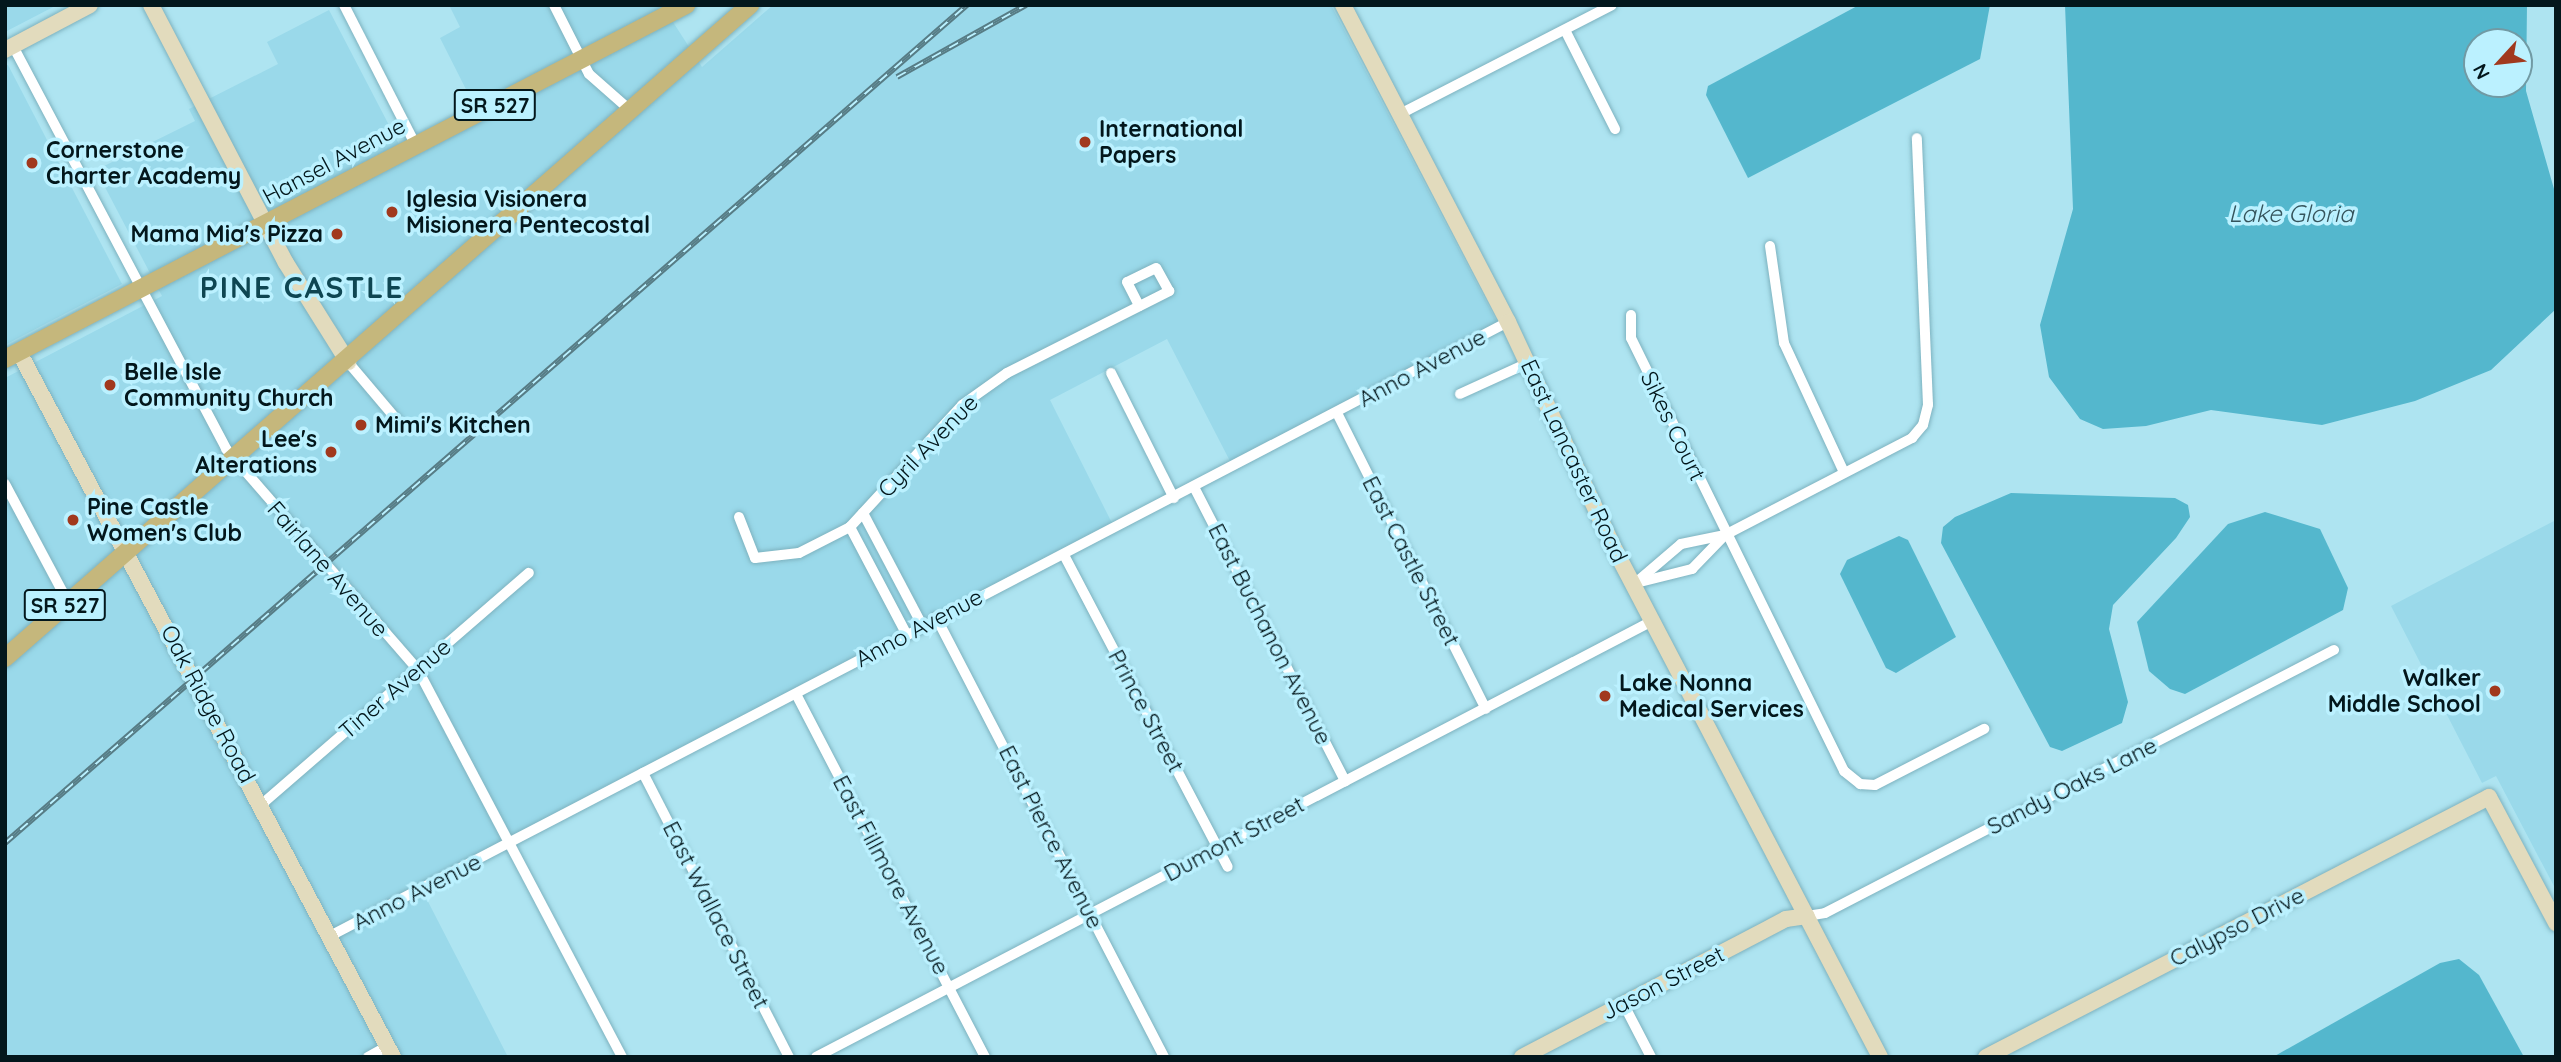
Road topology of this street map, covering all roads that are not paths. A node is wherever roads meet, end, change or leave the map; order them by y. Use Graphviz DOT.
graph roads {
  1 [pos="89,5"];
  2 [pos="150,5"];
  3 [pos="344,5"];
  4 [pos="554,5"];
  5 [pos="686,5"];
  6 [pos="750,5"];
  7 [pos="1343,5"];
  8 [pos="1612,5"];
  9 [pos="1565,30"];
  10 [pos="9,48"];
  11 [pos="582,60"];
  12 [pos="631,111"];
  13 [pos="1400,114"];
  14 [pos="1615,129"];
  15 [pos="1917,138"];
  16 [pos="416,146"];
  17 [pos="266,225"];
  18 [pos="1770,246"];
  19 [pos="140,290"];
  20 [pos="1139,306"];
  21 [pos="1631,315"];
  22 [pos="1508,322"];
  23 [pos="12,356"];
  24 [pos="348,362"];
  25 [pos="1528,363"];
  26 [pos="1111,373"];
  27 [pos="1460,394"];
  28 [pos="1337,413"];
  29 [pos="403,427"];
  30 [pos="233,460"];
  31 [pos="1844,472"];
  32 [pos="5,484"];
  33 [pos="1194,487"];
  34 [pos="1174,498"];
  35 [pos="863,513"];
  36 [pos="739,517"];
  37 [pos="850,527"];
  38 [pos="1725,535"];
  39 [pos="1693,541"];
  40 [pos="124,553"];
  41 [pos="1064,555"];
  42 [pos="1703,561"];
  43 [pos="529,573"];
  44 [pos="1633,585"];
  45 [pos="68,602"];
  46 [pos="911,603"];
  47 [pos="895,614"];
  48 [pos="936,617"];
  49 [pos="1652,621"];
  50 [pos="922,625"];
  51 [pos="906,633"];
  52 [pos="2334,650"];
  53 [pos="5,658"];
  54 [pos="418,670"];
  55 [pos="796,694"];
  56 [pos="1486,709"];
  57 [pos="1984,729"];
  58 [pos="643,773"];
  59 [pos="1345,781"];
  60 [pos="262,804"];
  61 [pos="511,843"];
  62 [pos="1218,848"];
  63 [pos="1228,867"];
  64 [pos="1091,915"];
  65 [pos="1807,916"];
  66 [pos="2556,923"];
  67 [pos="330,936"];
  68 [pos="949,987"];
  69 [pos="1623,1003"];
  70 [pos="391,1052"];
  71 [pos="368,1057"];
  72 [pos="622,1057"];
  73 [pos="789,1057"];
  74 [pos="816,1057"];
  75 [pos="985,1057"];
  76 [pos="1164,1057"];
  77 [pos="1522,1057"];
  78 [pos="1651,1057"];
  79 [pos="1880,1057"];
  80 [pos="1986,1057"];
  1 -- 10 [label="street"];
  2 -- 17 [label="street"];
  3 -- 16 [label="street"];
  4 -- 11 [label="street"];
  5 -- 11 [label="main road, Hansel Avenue / SR 527"];
  6 -- 12 [label="main road, SR 527"];
  7 -- 13 [label="street, East Lancaster Road"];
  8 -- 9 [label="street"];
  9 -- 13 [label="street"];
  9 -- 14 [label="street"];
  10 -- 19 [label="street, Fairlane Avenue"];
  11 -- 12 [label="street"];
  11 -- 16 [label="main road, Hansel Avenue / SR 527"];
  12 -- 24 [label="main road, SR 527"];
  13 -- 22 [label="street, East Lancaster Road"];
  15 -- 31 [label="street"];
  16 -- 17 [label="main road, Hansel Avenue / SR 527"];
  17 -- 19 [label="main road, Hansel Avenue / SR 527"];
  17 -- 24 [label="street"];
  18 -- 31 [label="street"];
  19 -- 23 [label="main road, Hansel Avenue / SR 527"];
  19 -- 30 [label="street, Fairlane Avenue"];
  20 -- 35 [label="street, Cyril Avenue"];
  21 -- 38 [label="street, Sikes Court"];
  22 -- 25 [label="street, East Lancaster Road"];
  22 -- 28 [label="street, Anno Avenue"];
  23 -- 40 [label="street, Oak Ridge Road"];
  24 -- 29 [label="street"];
  24 -- 30 [label="main road, SR 527"];
  25 -- 27 [label="street"];
  25 -- 44 [label="street, East Lancaster Road"];
  26 -- 34 [label="street"];
  28 -- 33 [label="street, Anno Avenue"];
  28 -- 56 [label="street, East Castle Street"];
  30 -- 40 [label="main road, SR 527"];
  30 -- 54 [label="street, Fairlane Avenue"];
  31 -- 38 [label="street"];
  32 -- 45 [label="street"];
  33 -- 34 [label="street, Anno Avenue"];
  33 -- 59 [label="street, East Buchanon Avenue"];
  34 -- 41 [label="street, Anno Avenue"];
  35 -- 37 [label="street, Cyril Avenue"];
  35 -- 46 [label="street"];
  36 -- 37 [label="street, Cyril Avenue"];
  37 -- 47 [label="street"];
  38 -- 39 [label="street"];
  38 -- 42 [label="street"];
  38 -- 57 [label="street, Sikes Court"];
  39 -- 42 [label="street"];
  39 -- 44 [label="street"];
  40 -- 45 [label="main road, SR 527"];
  40 -- 60 [label="street, Oak Ridge Road"];
  41 -- 48 [label="street, Anno Avenue"];
  41 -- 62 [label="street, Prince Street"];
  42 -- 44 [label="street"];
  43 -- 54 [label="street, Tiner Avenue"];
  44 -- 49 [label="street, East Lancaster Road"];
  45 -- 53 [label="main road, SR 527"];
  46 -- 47 [label="street"];
  46 -- 50 [label="street"];
  47 -- 51 [label="street"];
  48 -- 50 [label="street, Anno Avenue"];
  48 -- 64 [label="street, East Pierce Avenue"];
  49 -- 56 [label="street, Dumont Street"];
  49 -- 65 [label="street, East Lancaster Road"];
  50 -- 51 [label="street, Anno Avenue"];
  51 -- 55 [label="street, Anno Avenue"];
  52 -- 65 [label="street, Sandy Oaks Lane"];
  54 -- 60 [label="street, Tiner Avenue"];
  54 -- 61 [label="street, Fairlane Avenue"];
  55 -- 58 [label="street, Anno Avenue"];
  55 -- 68 [label="street, East Fillmore Avenue"];
  56 -- 59 [label="street, Dumont Street"];
  58 -- 61 [label="street, Anno Avenue"];
  58 -- 73 [label="street, East Wallace Street"];
  59 -- 62 [label="street, Dumont Street"];
  60 -- 67 [label="street, Oak Ridge Road"];
  61 -- 67 [label="street, Anno Avenue"];
  61 -- 72 [label="street, Fairlane Avenue"];
  62 -- 63 [label="street, Prince Street"];
  62 -- 64 [label="street, Dumont Street"];
  64 -- 68 [label="street, Dumont Street"];
  64 -- 76 [label="street, East Pierce Avenue"];
  65 -- 69 [label="street, Jason Street"];
  65 -- 79 [label="street, East Lancaster Road"];
  66 -- 80 [label="street, Calypso Drive"];
  67 -- 70 [label="street, Oak Ridge Road"];
  68 -- 74 [label="street, Dumont Street"];
  68 -- 75 [label="street, East Fillmore Avenue"];
  69 -- 77 [label="street, Jason Street"];
  69 -- 78 [label="street"];
  70 -- 71 [label="street"];
}
